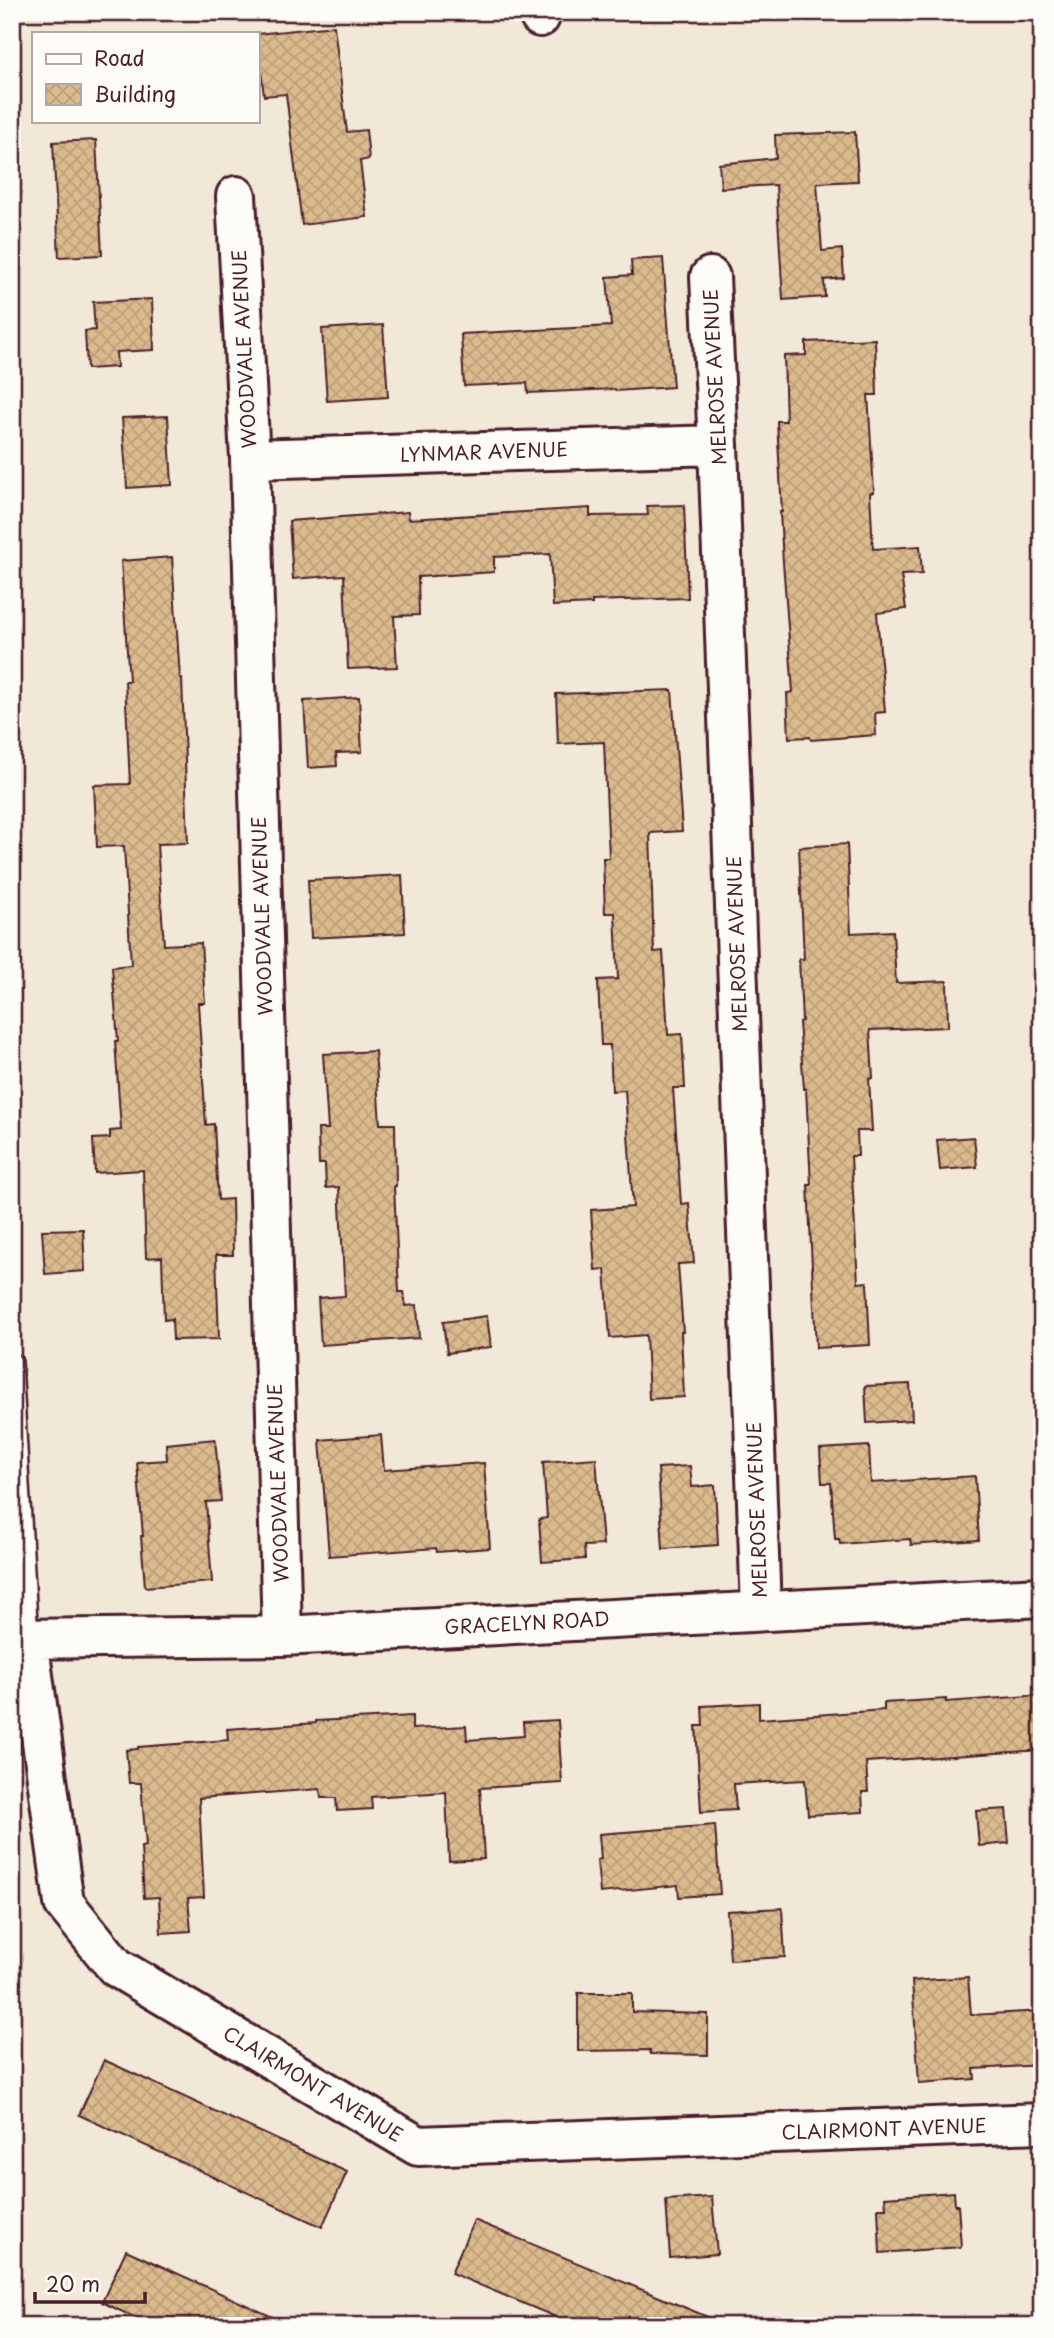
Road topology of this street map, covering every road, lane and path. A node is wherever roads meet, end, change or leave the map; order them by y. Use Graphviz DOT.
graph roads {
  1 [pos="236,196"];
  2 [pos="710,277"];
  3 [pos="718,445"];
  4 [pos="250,459"];
  5 [pos="12,1363"];
  6 [pos="1042,1597"];
  7 [pos="761,1610"];
  8 [pos="282,1636"];
  9 [pos="20,1639"];
  10 [pos="1042,2123"];
  1 -- 4 [label="street, WOODVALE AVENUE"];
  2 -- 3 [label="street, MELROSE AVENUE"];
  3 -- 4 [label="street, LYNMAR AVENUE"];
  3 -- 7 [label="street, MELROSE AVENUE"];
  4 -- 8 [label="street, WOODVALE AVENUE"];
  5 -- 9 [label="lane"];
  6 -- 7 [label="street, GRACELYN ROAD"];
  7 -- 8 [label="street, GRACELYN ROAD"];
  8 -- 9 [label="street, GRACELYN ROAD"];
  9 -- 10 [label="street, CLAIRMONT AVENUE"];
}
